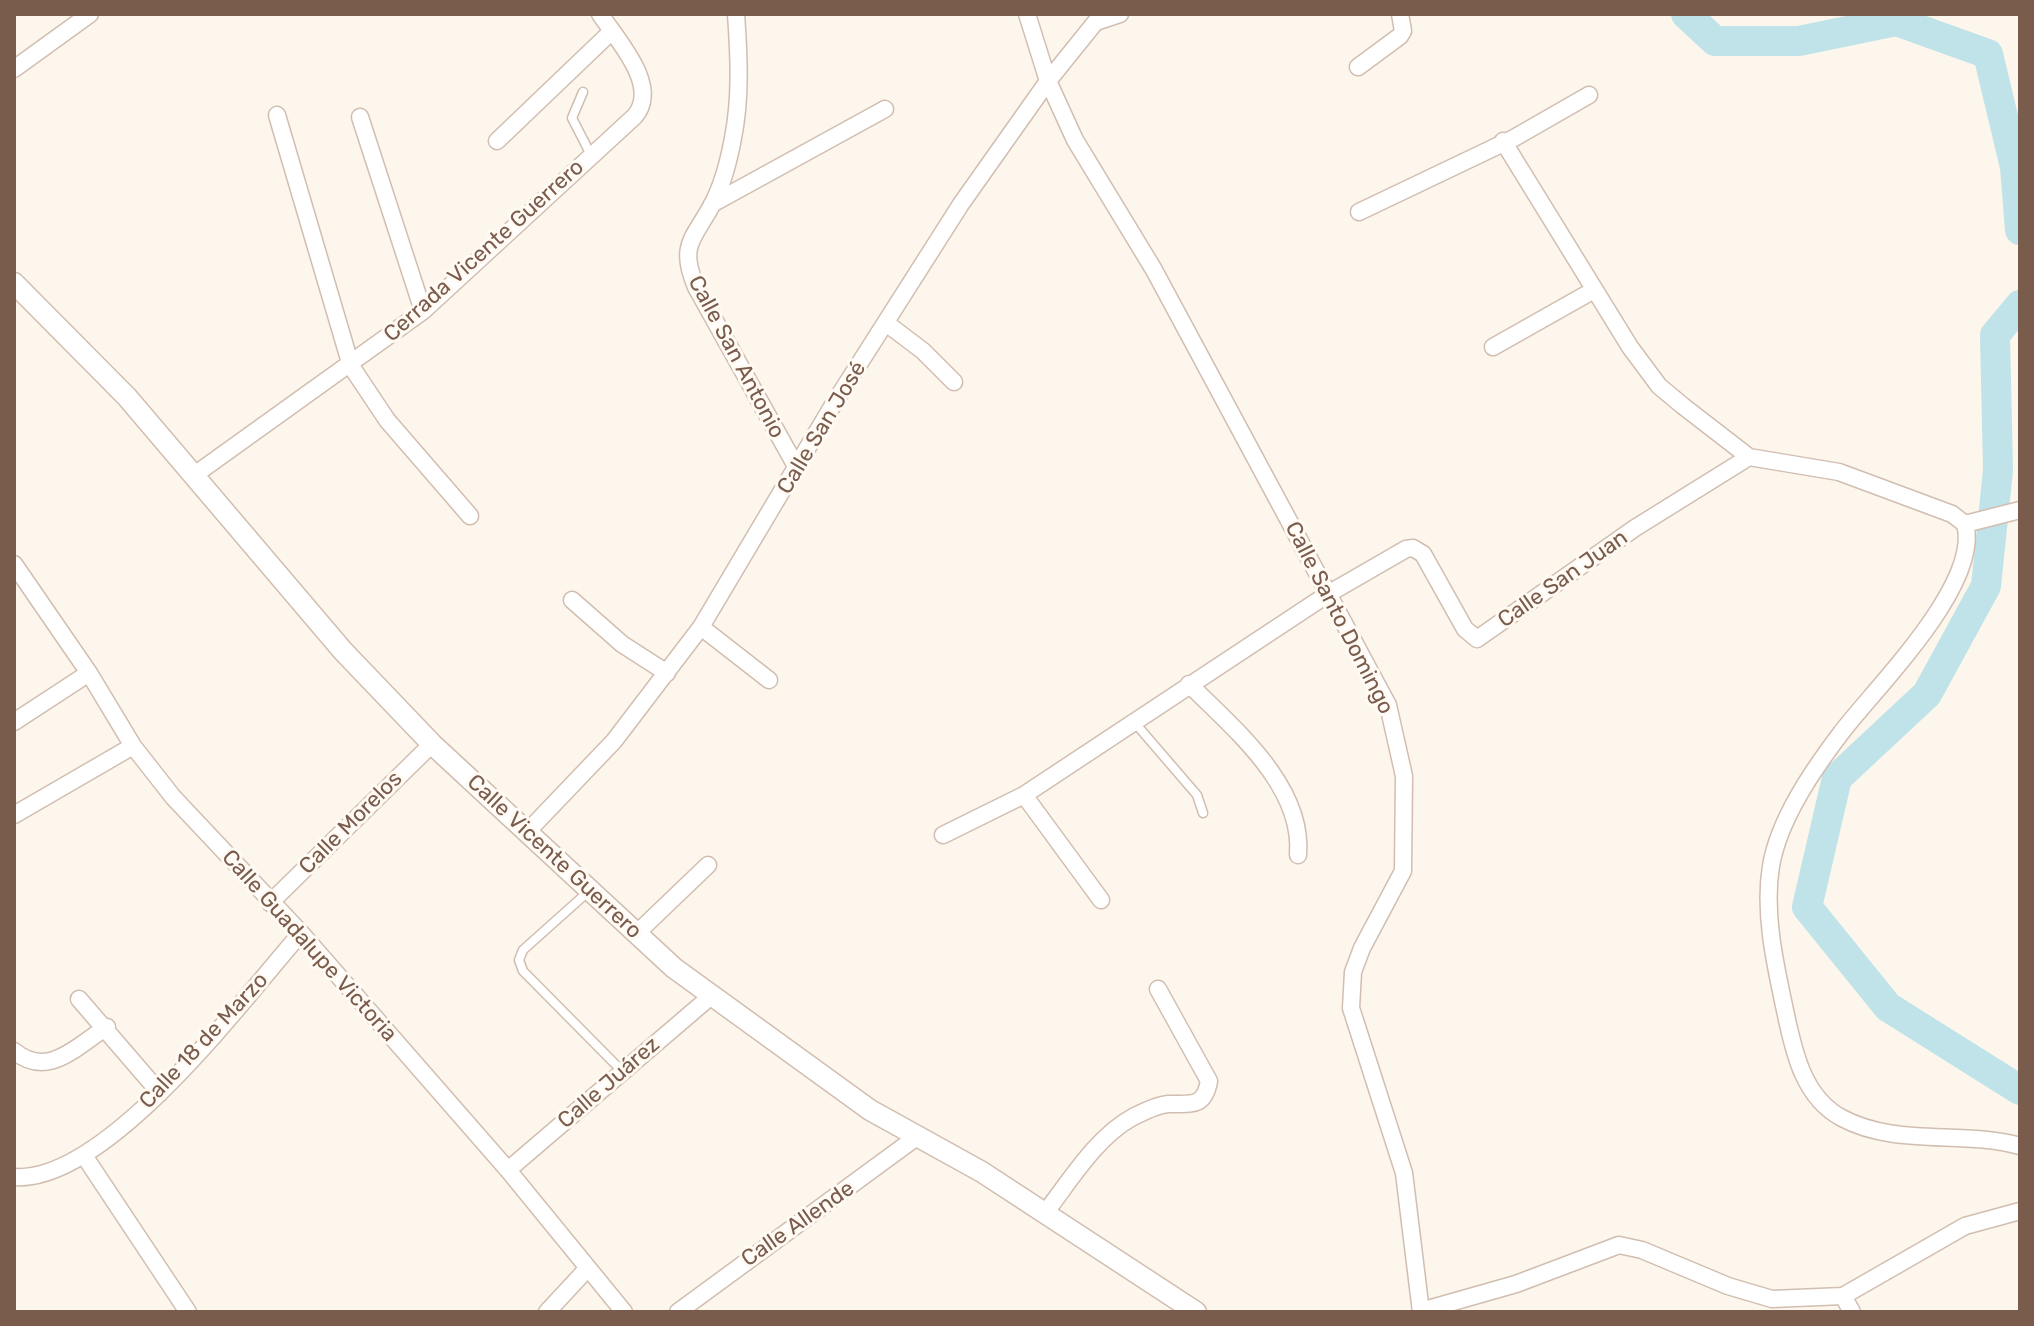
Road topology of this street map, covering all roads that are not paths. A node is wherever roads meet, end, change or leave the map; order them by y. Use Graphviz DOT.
graph roads {
  1 [pos="90,14"];
  2 [pos="600,14"];
  3 [pos="736,14"];
  4 [pos="1027,14"];
  5 [pos="1120,14"];
  6 [pos="1400,14"];
  7 [pos="1099,18"];
  8 [pos="612,31"];
  9 [pos="1358,67"];
  10 [pos="14,69"];
  11 [pos="1048,81"];
  12 [pos="583,92"];
  13 [pos="1589,95"];
  14 [pos="885,109"];
  15 [pos="277,115"];
  16 [pos="360,117"];
  17 [pos="497,141"];
  18 [pos="1503,141"];
  19 [pos="591,156"];
  20 [pos="712,204"];
  21 [pos="1359,212"];
  22 [pos="14,283"];
  23 [pos="1594,290"];
  24 [pos="423,311"];
  25 [pos="886,323"];
  26 [pos="1493,347"];
  27 [pos="351,366"];
  28 [pos="954,382"];
  29 [pos="1749,457"];
  30 [pos="797,468"];
  31 [pos="193,476"];
  32 [pos="2020,510"];
  33 [pos="470,516"];
  34 [pos="1965,524"];
  35 [pos="14,564"];
  36 [pos="1328,594"];
  37 [pos="572,600"];
  38 [pos="701,627"];
  39 [pos="89,673"];
  40 [pos="667,673"];
  41 [pos="769,680"];
  42 [pos="1189,684"];
  43 [pos="14,722"];
  44 [pos="1135,723"];
  45 [pos="432,744"];
  46 [pos="133,746"];
  47 [pos="1024,795"];
  48 [pos="1203,813"];
  49 [pos="14,815"];
  50 [pos="528,831"];
  51 [pos="943,835"];
  52 [pos="1298,855"];
  53 [pos="708,865"];
  54 [pos="589,890"];
  55 [pos="1101,900"];
  56 [pos="270,903"];
  57 [pos="301,933"];
  58 [pos="636,934"];
  59 [pos="1158,989"];
  60 [pos="710,997"];
  61 [pos="79,999"];
  62 [pos="107,1027"];
  63 [pos="14,1051"];
  64 [pos="622,1071"];
  65 [pos="160,1093"];
  66 [pos="918,1136"];
  67 [pos="2020,1146"];
  68 [pos="85,1157"];
  69 [pos="508,1170"];
  70 [pos="14,1177"];
  71 [pos="2020,1211"];
  72 [pos="1045,1213"];
  73 [pos="586,1270"];
  74 [pos="1843,1296"];
  75 [pos="1188,1310"];
  76 [pos="1421,1311"];
  77 [pos="188,1312"];
  78 [pos="547,1312"];
  79 [pos="624,1312"];
  80 [pos="678,1312"];
  81 [pos="1852,1312"];
  1 -- 10 [label="street"];
  2 -- 8 [label="street, Cerrada Vicente Guerrero"];
  3 -- 20 [label="street, Calle San Antonio"];
  4 -- 11 [label="street, Calle Santo Domingo"];
  5 -- 7 [label="street"];
  6 -- 9 [label="street"];
  7 -- 11 [label="street, Calle San José"];
  8 -- 17 [label="street"];
  8 -- 19 [label="street, Cerrada Vicente Guerrero"];
  11 -- 25 [label="street, Calle San José"];
  11 -- 36 [label="street, Calle Santo Domingo"];
  12 -- 19 [label="lane"];
  13 -- 18 [label="street"];
  14 -- 20 [label="street"];
  15 -- 27 [label="street"];
  16 -- 24 [label="street"];
  18 -- 21 [label="street"];
  18 -- 23 [label="street"];
  19 -- 24 [label="street, Cerrada Vicente Guerrero"];
  20 -- 30 [label="street, Calle San Antonio"];
  22 -- 31 [label="street, Calle Vicente Guerrero"];
  23 -- 26 [label="street"];
  23 -- 29 [label="street"];
  24 -- 27 [label="street, Cerrada Vicente Guerrero"];
  25 -- 28 [label="street"];
  25 -- 30 [label="street, Calle San José"];
  27 -- 31 [label="street, Cerrada Vicente Guerrero"];
  27 -- 33 [label="street"];
  29 -- 34 [label="street"];
  29 -- 36 [label="street, Calle San Juan"];
  30 -- 38 [label="street, Calle San José"];
  31 -- 45 [label="street, Calle Vicente Guerrero"];
  32 -- 34 [label="street"];
  34 -- 67 [label="street"];
  35 -- 39 [label="street, Calle Guadalupe Victoria"];
  36 -- 42 [label="street, Calle San Juan"];
  36 -- 76 [label="street, Calle Santo Domingo"];
  37 -- 40 [label="street"];
  38 -- 40 [label="street, Calle San José"];
  38 -- 41 [label="street"];
  39 -- 43 [label="street"];
  39 -- 46 [label="street, Calle Guadalupe Victoria"];
  40 -- 50 [label="street, Calle San José"];
  42 -- 44 [label="street, Calle San Juan"];
  42 -- 52 [label="street"];
  44 -- 47 [label="street, Calle San Juan"];
  44 -- 48 [label="lane"];
  45 -- 50 [label="street, Calle Vicente Guerrero"];
  45 -- 56 [label="street, Calle Morelos"];
  46 -- 49 [label="street"];
  46 -- 56 [label="street, Calle Guadalupe Victoria"];
  47 -- 51 [label="street, Calle San Juan"];
  47 -- 55 [label="street"];
  50 -- 54 [label="street, Calle Vicente Guerrero"];
  53 -- 58 [label="street"];
  54 -- 58 [label="street, Calle Vicente Guerrero"];
  54 -- 64 [label="lane"];
  56 -- 57 [label="street, Calle Guadalupe Victoria"];
  57 -- 65 [label="street, Calle 18 de Marzo"];
  57 -- 69 [label="street, Calle Guadalupe Victoria"];
  58 -- 60 [label="street, Calle Vicente Guerrero"];
  59 -- 72 [label="street"];
  60 -- 64 [label="street, Calle Juárez"];
  60 -- 66 [label="street, Calle Vicente Guerrero"];
  61 -- 62 [label="street"];
  62 -- 63 [label="street"];
  62 -- 65 [label="street"];
  64 -- 69 [label="street, Calle Juárez"];
  65 -- 68 [label="street, Calle 18 de Marzo"];
  66 -- 72 [label="street, Calle Vicente Guerrero"];
  66 -- 80 [label="street, Calle Allende"];
  68 -- 70 [label="street, Calle 18 de Marzo"];
  68 -- 77 [label="street"];
  69 -- 73 [label="street, Calle Guadalupe Victoria"];
  71 -- 74 [label="street"];
  72 -- 75 [label="street, Calle Vicente Guerrero"];
  73 -- 78 [label="street"];
  73 -- 79 [label="street, Calle Guadalupe Victoria"];
  74 -- 76 [label="street"];
  74 -- 81 [label="street"];
}
